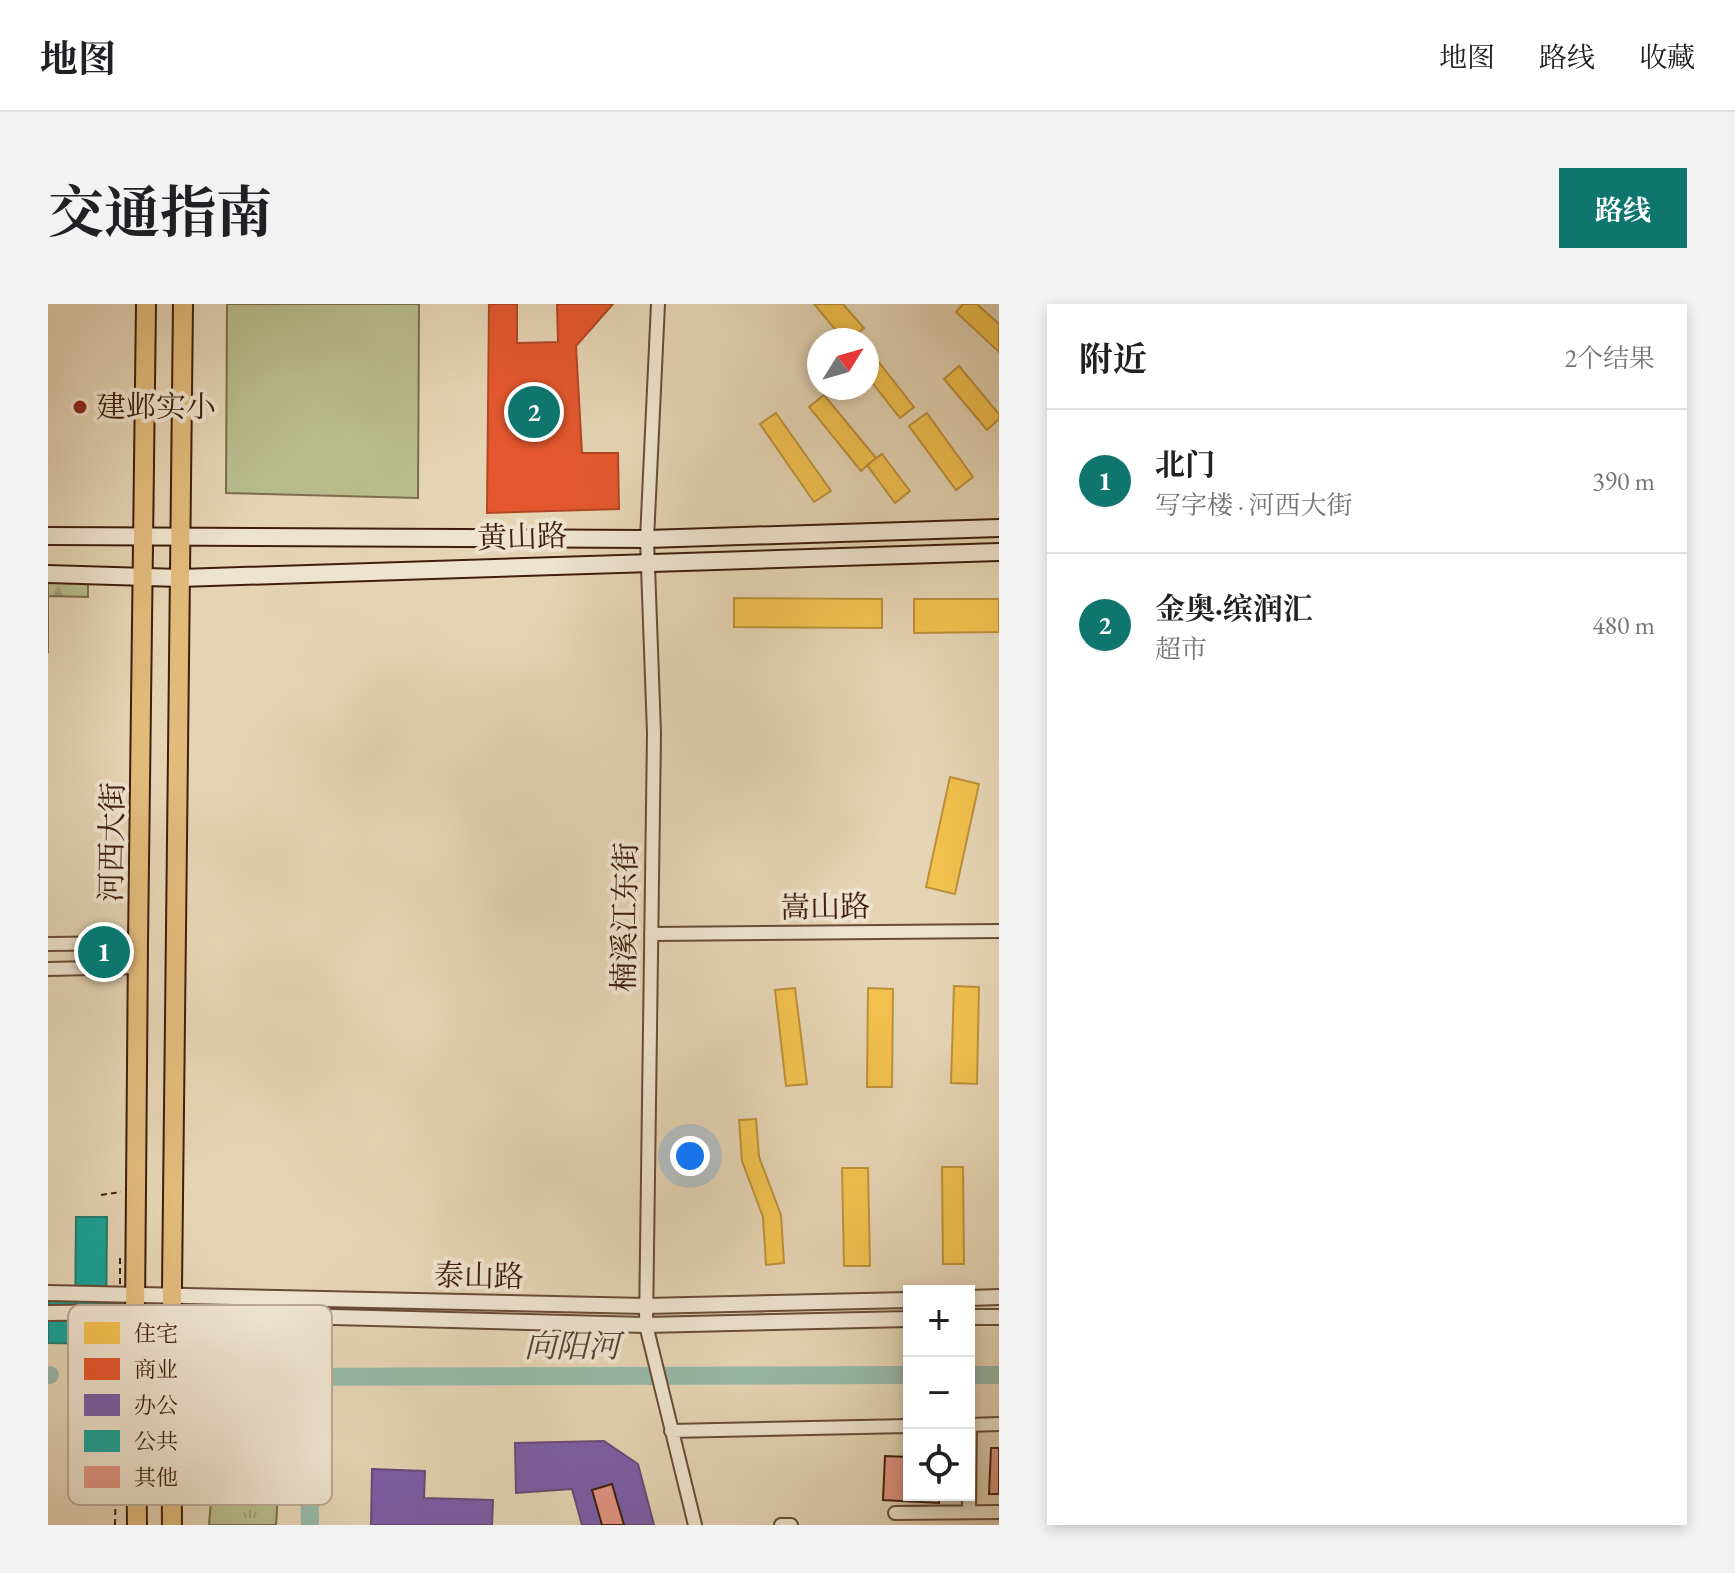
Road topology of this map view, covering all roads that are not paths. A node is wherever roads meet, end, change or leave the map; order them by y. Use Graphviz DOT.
graph roads {
  1 [pos="146,304"];
  2 [pos="183,304"];
  3 [pos="658,304"];
  4 [pos="999,528"];
  5 [pos="48,536"];
  6 [pos="181,537"];
  7 [pos="145,538"];
  8 [pos="647,539"];
  9 [pos="999,552"];
  10 [pos="647,561"];
  11 [pos="48,574"];
  12 [pos="145,576"];
  13 [pos="180,578"];
  14 [pos="999,931"];
  15 [pos="651,934"];
  16 [pos="138,943"];
  17 [pos="48,944"];
  18 [pos="138,967"];
  19 [pos="48,969"];
  20 [pos="48,1293"];
  21 [pos="174,1294"];
  22 [pos="999,1297"];
  23 [pos="975,1298"];
  24 [pos="903,1300"];
  25 [pos="128,1304"];
  26 [pos="119,1305"];
  27 [pos="133,1305"];
  28 [pos="173,1305"];
  29 [pos="646,1306"];
  30 [pos="68,1311"];
  31 [pos="48,1313"];
  32 [pos="332,1317"];
  33 [pos="975,1317"];
  34 [pos="999,1317"];
  35 [pos="903,1319"];
  36 [pos="646,1325"];
  37 [pos="999,1424"];
  38 [pos="975,1425"];
  39 [pos="903,1426"];
  40 [pos="970,1429"];
  41 [pos="671,1431"];
  42 [pos="136,1505"];
  43 [pos="172,1505"];
  44 [pos="969,1512"];
  45 [pos="999,1512"];
  46 [pos="895,1513"];
  47 [pos="137,1525"];
  48 [pos="172,1525"];
  49 [pos="695,1525"];
  50 [pos="781,1525"];
  51 [pos="791,1525"];
  1 -- 7 [label="main road, 河西大街"];
  2 -- 6 [label="main road"];
  3 -- 8 [label="street, 楠溪江东街"];
  4 -- 8 [label="main road, 黄山路"];
  5 -- 7 [label="main road, 黄山路"];
  6 -- 7 [label="main road, 黄山路"];
  6 -- 8 [label="main road, 黄山路"];
  6 -- 13 [label="main road"];
  7 -- 12 [label="main road, 河西大街"];
  8 -- 10 [label="street, 楠溪江东街"];
  9 -- 10 [label="main road, 黄山路"];
  10 -- 13 [label="main road, 黄山路"];
  10 -- 15 [label="street, 楠溪江东街"];
  11 -- 12 [label="main road, 黄山路"];
  12 -- 13 [label="main road, 黄山路"];
  12 -- 16 [label="main road, 河西大街"];
  13 -- 21 [label="main road"];
  14 -- 15 [label="street, 嵩山路"];
  15 -- 29 [label="street, 楠溪江东街"];
  16 -- 17 [label="street"];
  16 -- 18 [label="main road, 河西大街"];
  18 -- 19 [label="street"];
  18 -- 25 [label="main road, 河西大街"];
  20 -- 25 [label="street, 泰山路"];
  21 -- 25 [label="street, 泰山路"];
  21 -- 28 [label="main road"];
  21 -- 29 [label="street, 泰山路"];
  22 -- 23 [label="street"];
  24 -- 29 [label="street, 泰山路"];
  25 -- 26 [label="street, 泰山路"];
  25 -- 27 [label="street, 泰山路"];
  29 -- 36 [label="street, 楠溪江东街"];
  30 -- 31 [label="street, 泰山路"];
  32 -- 36 [label="street, 泰山路"];
  33 -- 34 [label="street"];
  35 -- 36 [label="street, 泰山路"];
  36 -- 41 [label="street, 楠溪江东街"];
  37 -- 38 [label="street"];
  39 -- 41 [label="street"];
  40 -- 44 [label="street"];
  41 -- 49 [label="street, 楠溪江东街"];
  42 -- 47 [label="main road, 河西大街"];
  43 -- 48 [label="main road"];
  44 -- 45 [label="street"];
  44 -- 46 [label="street"];
  50 -- 51 [label="street"];
}
